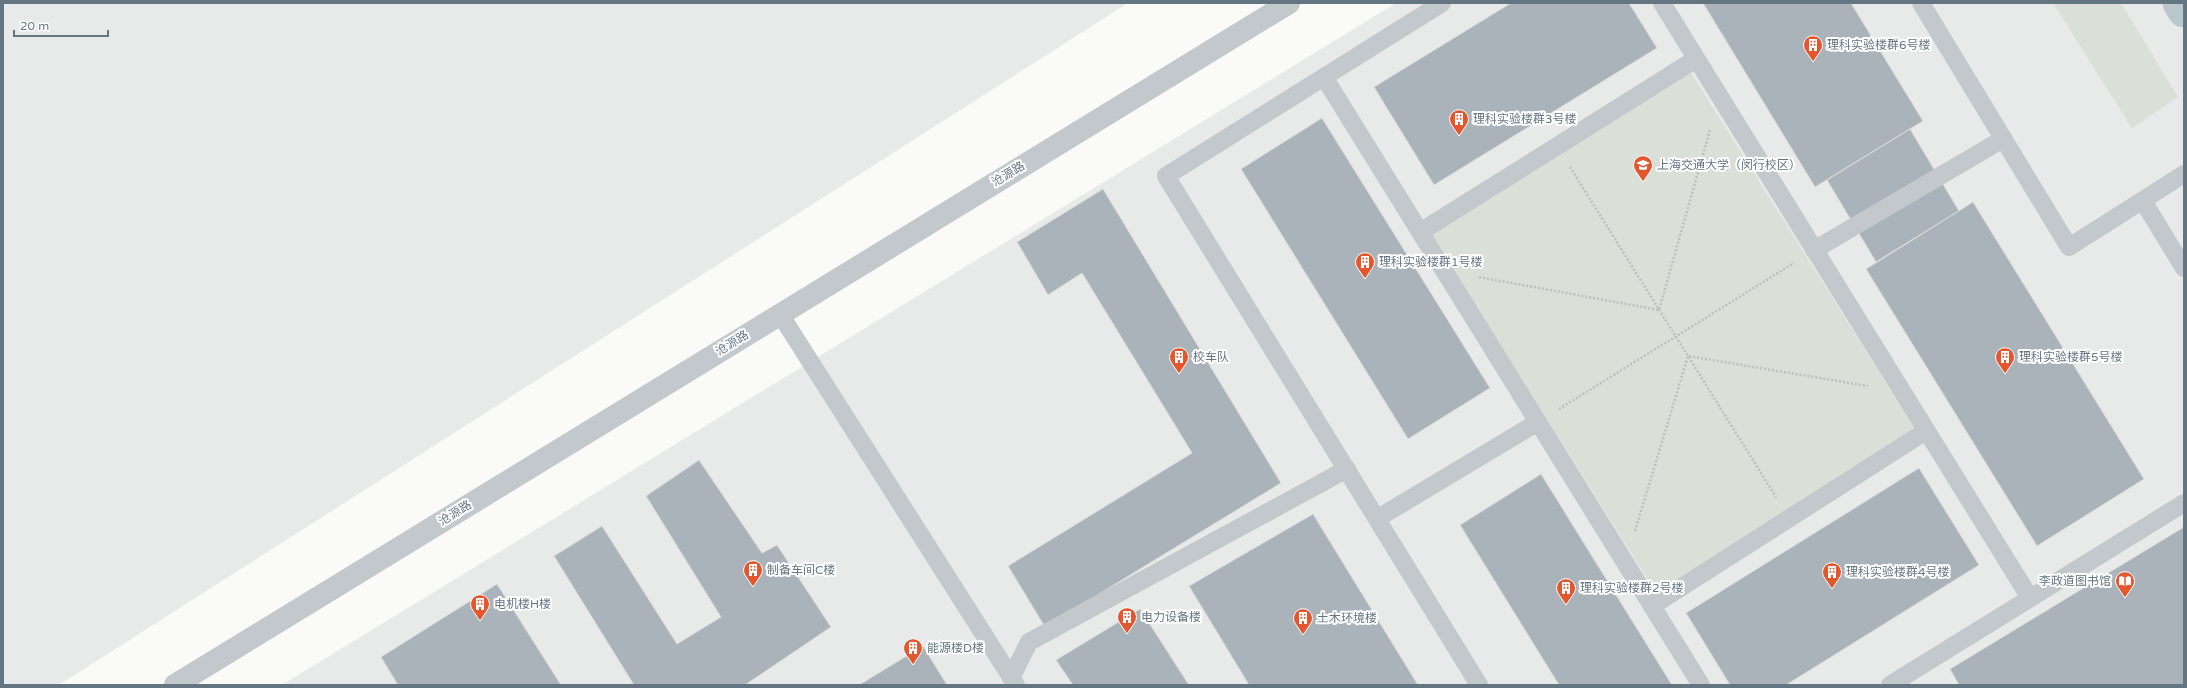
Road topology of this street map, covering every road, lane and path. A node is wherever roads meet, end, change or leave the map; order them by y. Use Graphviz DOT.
graph roads {
  1 [pos="1289,3"];
  2 [pos="1442,3"];
  3 [pos="1662,3"];
  4 [pos="1921,3"];
  5 [pos="1696,59"];
  6 [pos="1324,77"];
  7 [pos="1720,97"];
  8 [pos="2003,139"];
  9 [pos="1557,146"];
  10 [pos="2184,174"];
  11 [pos="2143,201"];
  12 [pos="1420,232"];
  13 [pos="1814,250"];
  14 [pos="2184,268"];
  15 [pos="1444,270"];
  16 [pos="1659,310"];
  17 [pos="780,314"];
  18 [pos="1675,336"];
  19 [pos="1688,356"];
  20 [pos="1902,391"];
  21 [pos="1538,422"];
  22 [pos="1926,430"];
  23 [pos="1347,469"];
  24 [pos="2184,503"];
  25 [pos="1378,518"];
  26 [pos="1789,518"];
  27 [pos="1625,564"];
  28 [pos="2030,598"];
  29 [pos="1652,606"];
  30 [pos="1014,682"];
  31 [pos="175,685"];
  32 [pos="1479,685"];
  33 [pos="1701,685"];
  34 [pos="1890,685"];
  1 -- 17 [label="street, 沧源路"];
  2 -- 6 [label="lane"];
  3 -- 5 [label="lane"];
  4 -- 8 [label="lane"];
  5 -- 7 [label="lane"];
  5 -- 9 [label="lane"];
  6 -- 12 [label="lane"];
  6 -- 23 [label="lane"];
  7 -- 13 [label="lane"];
  7 -- 16 [label="path"];
  8 -- 11 [label="lane"];
  8 -- 13 [label="lane"];
  9 -- 12 [label="lane"];
  9 -- 16 [label="path"];
  10 -- 11 [label="lane"];
  11 -- 14 [label="lane"];
  12 -- 15 [label="lane"];
  13 -- 18 [label="path"];
  13 -- 20 [label="lane"];
  15 -- 16 [label="path"];
  15 -- 21 [label="lane"];
  16 -- 18 [label="path"];
  17 -- 30 [label="lane"];
  17 -- 31 [label="street, 沧源路"];
  18 -- 19 [label="path"];
  18 -- 21 [label="path"];
  19 -- 20 [label="path"];
  19 -- 26 [label="path"];
  19 -- 27 [label="path"];
  20 -- 22 [label="lane"];
  21 -- 25 [label="lane"];
  21 -- 27 [label="lane"];
  22 -- 26 [label="lane"];
  22 -- 28 [label="lane"];
  23 -- 25 [label="lane"];
  23 -- 30 [label="lane"];
  24 -- 28 [label="lane"];
  25 -- 32 [label="lane"];
  26 -- 29 [label="lane"];
  27 -- 29 [label="lane"];
  28 -- 34 [label="lane"];
  29 -- 33 [label="lane"];
}
